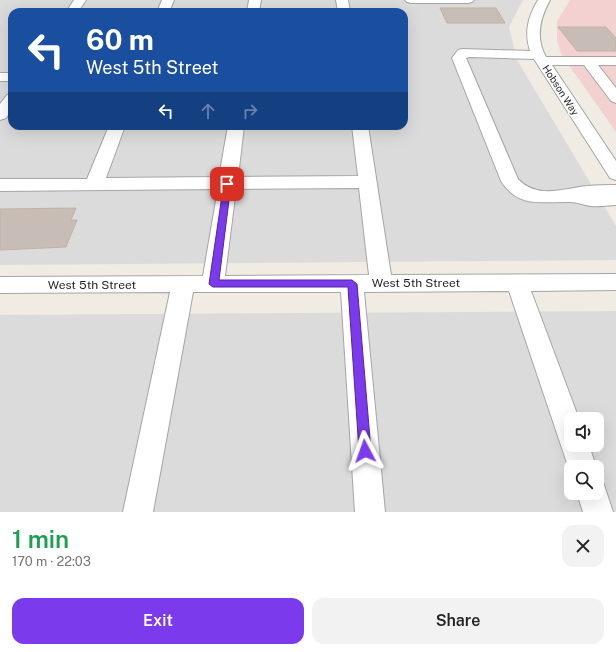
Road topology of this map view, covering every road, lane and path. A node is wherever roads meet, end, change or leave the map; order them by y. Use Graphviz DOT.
graph roads {
  1 [pos="411,0"];
  2 [pos="468,0"];
  3 [pos="544,0"];
  4 [pos="539,56"];
  5 [pos="588,61"];
  6 [pos="616,61"];
  7 [pos="616,98"];
  8 [pos="8,104"];
  9 [pos="0,115"];
  10 [pos="115,130"];
  11 [pos="235,130"];
  12 [pos="361,130"];
  13 [pos="596,144"];
  14 [pos="616,144"];
  15 [pos="615,172"];
  16 [pos="368,182"];
  17 [pos="227,184"];
  18 [pos="0,185"];
  19 [pos="94,185"];
  20 [pos="616,191"];
  21 [pos="571,196"];
  22 [pos="616,199"];
  23 [pos="517,282"];
  24 [pos="616,282"];
  25 [pos="381,283"];
  26 [pos="183,284"];
  27 [pos="213,284"];
  28 [pos="352,284"];
  29 [pos="0,285"];
  30 [pos="564,415"];
  31 [pos="594,500"];
  32 [pos="138,512"];
  33 [pos="370,512"];
  34 [pos="598,512"];
  1 -- 2 [label="street"];
  3 -- 4 [label="street, Hobson Way"];
  4 -- 5 [label="street"];
  4 -- 13 [label="street, Hobson Way"];
  4 -- 21 [label="street"];
  5 -- 6 [label="street"];
  5 -- 7 [label="street"];
  8 -- 9 [label="street"];
  10 -- 19 [label="street"];
  11 -- 17 [label="street"];
  12 -- 16 [label="street"];
  13 -- 14 [label="street"];
  13 -- 15 [label="street, Hobson Way"];
  16 -- 17 [label="street"];
  16 -- 25 [label="street"];
  17 -- 19 [label="street"];
  17 -- 27 [label="street"];
  18 -- 19 [label="street"];
  20 -- 21 [label="street"];
  21 -- 22 [label="street"];
  23 -- 24 [label="street, West 5th Street"];
  23 -- 25 [label="street, West 5th Street"];
  23 -- 30 [label="street"];
  25 -- 28 [label="street, West 5th Street"];
  26 -- 27 [label="street, West 5th Street"];
  26 -- 29 [label="street, West 5th Street"];
  26 -- 32 [label="street"];
  27 -- 28 [label="street, West 5th Street"];
  28 -- 33 [label="street"];
  31 -- 34 [label="street"];
}
